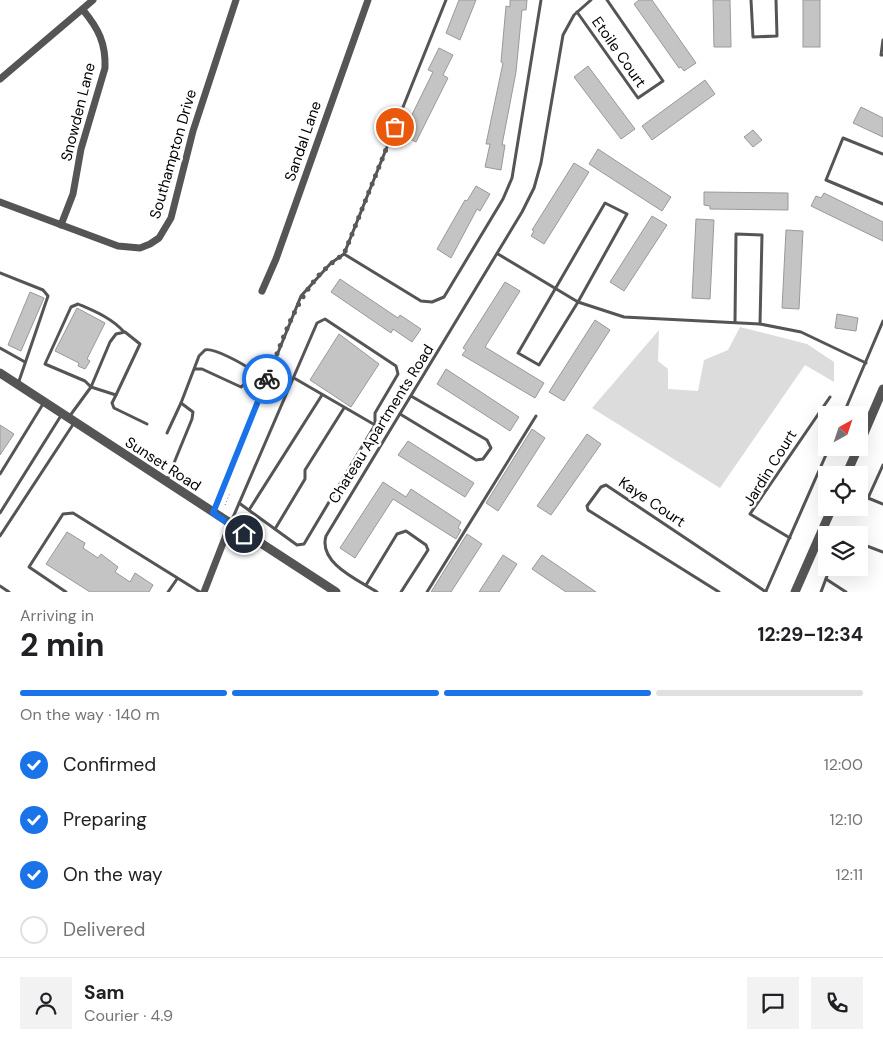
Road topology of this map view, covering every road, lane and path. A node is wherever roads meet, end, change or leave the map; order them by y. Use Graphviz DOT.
graph roads {
  1 [pos="93,0"];
  2 [pos="236,0"];
  3 [pos="368,0"];
  4 [pos="446,0"];
  5 [pos="541,0"];
  6 [pos="592,0"];
  7 [pos="607,0"];
  8 [pos="751,0"];
  9 [pos="776,0"];
  10 [pos="83,10"];
  11 [pos="577,12"];
  12 [pos="883,40"];
  13 [pos="883,56"];
  14 [pos="0,79"];
  15 [pos="883,154"];
  16 [pos="0,202"];
  17 [pos="883,204"];
  18 [pos="60,225"];
  19 [pos="344,254"];
  20 [pos="498,254"];
  21 [pos="0,273"];
  22 [pos="556,290"];
  23 [pos="262,291"];
  24 [pos="578,302"];
  25 [pos="735,322"];
  26 [pos="883,322"];
  27 [pos="760,324"];
  28 [pos="124,332"];
  29 [pos="0,348"];
  30 [pos="25,362"];
  31 [pos="866,363"];
  32 [pos="196,369"];
  33 [pos="0,373"];
  34 [pos="294,378"];
  35 [pos="18,385"];
  36 [pos="91,387"];
  37 [pos="883,389"];
  38 [pos="116,395"];
  39 [pos="322,395"];
  40 [pos="411,396"];
  41 [pos="830,397"];
  42 [pos="44,402"];
  43 [pos="181,403"];
  44 [pos="847,406"];
  45 [pos="344,408"];
  46 [pos="400,414"];
  47 [pos="536,416"];
  48 [pos="68,418"];
  49 [pos="868,423"];
  50 [pos="147,424"];
  51 [pos="375,425"];
  52 [pos="167,433"];
  53 [pos="826,456"];
  54 [pos="883,466"];
  55 [pos="0,474"];
  56 [pos="166,482"];
  57 [pos="230,493"];
  58 [pos="868,498"];
  59 [pos="239,503"];
  60 [pos="883,504"];
  61 [pos="225,505"];
  62 [pos="249,510"];
  63 [pos="0,513"];
  64 [pos="213,513"];
  65 [pos="828,516"];
  66 [pos="230,525"];
  67 [pos="275,529"];
  68 [pos="0,536"];
  69 [pos="790,538"];
  70 [pos="868,546"];
  71 [pos="883,552"];
  72 [pos="827,576"];
  73 [pos="177,578"];
  74 [pos="826,579"];
  75 [pos="365,585"];
  76 [pos="0,586"];
  77 [pos="9,592"];
  78 [pos="66,592"];
  79 [pos="168,592"];
  80 [pos="202,592"];
  81 [pos="336,592"];
  82 [pos="377,592"];
  83 [pos="401,592"];
  84 [pos="426,592"];
  85 [pos="719,592"];
  86 [pos="766,592"];
  87 [pos="795,592"];
  88 [pos="821,592"];
  89 [pos="846,592"];
  1 -- 10 [label="street"];
  2 -- 18 [label="street, Southampton Drive"];
  3 -- 23 [label="street, Sandal Lane"];
  4 -- 19 [label="lane"];
  5 -- 19 [label="lane"];
  6 -- 11 [label="lane, Chateau Apartments Road"];
  7 -- 11 [label="lane, Etoile Court"];
  8 -- 9 [label="lane"];
  10 -- 14 [label="street"];
  10 -- 18 [label="street, Snowden Lane"];
  11 -- 20 [label="lane, Chateau Apartments Road"];
  12 -- 13 [label="lane"];
  15 -- 17 [label="lane"];
  16 -- 18 [label="street, Southampton Drive"];
  19 -- 64 [label="lane"];
  20 -- 22 [label="lane"];
  20 -- 40 [label="lane, Chateau Apartments Road"];
  21 -- 30 [label="lane"];
  22 -- 24 [label="lane"];
  22 -- 24 [label="lane"];
  22 -- 24 [label="lane"];
  24 -- 25 [label="lane"];
  25 -- 27 [label="lane"];
  25 -- 27 [label="lane"];
  26 -- 31 [label="lane"];
  27 -- 31 [label="lane"];
  28 -- 36 [label="lane"];
  28 -- 36 [label="lane"];
  28 -- 38 [label="lane"];
  29 -- 30 [label="lane"];
  30 -- 35 [label="lane"];
  31 -- 44 [label="lane"];
  32 -- 32 [label="lane"];
  32 -- 43 [label="lane"];
  33 -- 35 [label="street, Sunset Road"];
  34 -- 39 [label="lane"];
  34 -- 51 [label="lane"];
  34 -- 59 [label="lane"];
  35 -- 42 [label="street, Sunset Road"];
  36 -- 38 [label="lane"];
  36 -- 48 [label="lane"];
  37 -- 49 [label="street"];
  38 -- 50 [label="lane"];
  39 -- 45 [label="lane"];
  39 -- 62 [label="lane"];
  40 -- 46 [label="lane, Chateau Apartments Road"];
  40 -- 46 [label="lane"];
  41 -- 69 [label="lane, Jardin Court"];
  42 -- 48 [label="street, Sunset Road"];
  42 -- 55 [label="lane"];
  43 -- 52 [label="lane"];
  43 -- 56 [label="lane"];
  45 -- 51 [label="lane"];
  45 -- 67 [label="lane"];
  46 -- 75 [label="lane, Chateau Apartments Road"];
  47 -- 84 [label="lane"];
  48 -- 56 [label="street, Sunset Road"];
  48 -- 63 [label="lane"];
  48 -- 68 [label="lane"];
  51 -- 67 [label="lane"];
  53 -- 69 [label="lane"];
  54 -- 58 [label="lane"];
  56 -- 64 [label="street, Sunset Road"];
  57 -- 61 [label="path"];
  58 -- 60 [label="lane"];
  59 -- 62 [label="lane"];
  59 -- 66 [label="lane"];
  62 -- 67 [label="lane"];
  64 -- 66 [label="street, Sunset Road"];
  65 -- 87 [label="street"];
  66 -- 80 [label="street"];
  66 -- 81 [label="street, Sunset Road"];
  69 -- 86 [label="lane"];
  70 -- 71 [label="lane"];
  72 -- 74 [label="lane"];
  73 -- 78 [label="lane"];
  73 -- 79 [label="lane"];
  73 -- 80 [label="lane"];
  74 -- 88 [label="lane"];
  74 -- 89 [label="lane"];
  75 -- 82 [label="lane, Chateau Apartments Road"];
  75 -- 83 [label="lane"];
  76 -- 77 [label="lane"];
  85 -- 86 [label="lane, Kaye Court"];
}
